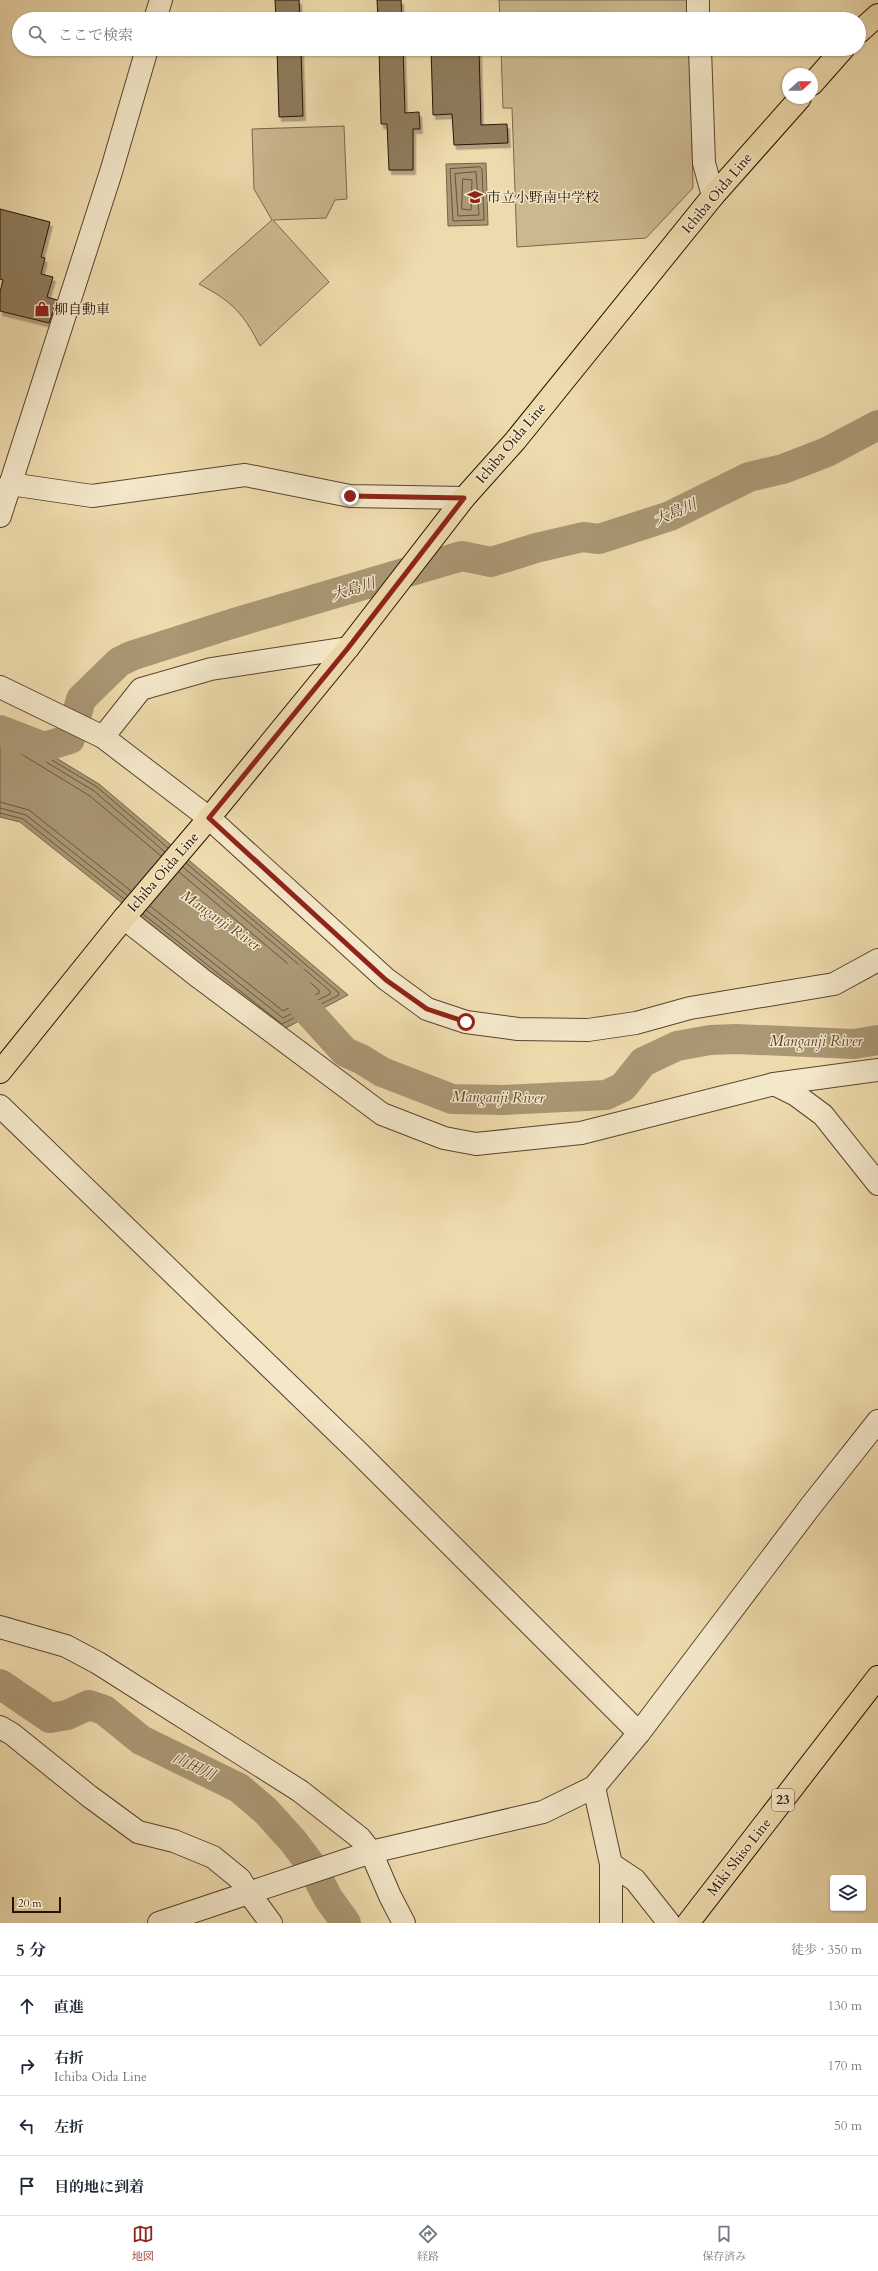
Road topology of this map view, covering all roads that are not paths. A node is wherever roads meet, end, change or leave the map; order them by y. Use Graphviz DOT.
graph roads {
  1 [pos="161,0"];
  2 [pos="698,0"];
  3 [pos="157,12"];
  4 [pos="698,12"];
  5 [pos="878,15"];
  6 [pos="866,26"];
  7 [pos="145,56"];
  8 [pos="700,56"];
  9 [pos="837,56"];
  10 [pos="818,77"];
  11 [pos="795,104"];
  12 [pos="713,196"];
  13 [pos="10,484"];
  14 [pos="464,498"];
  15 [pos="0,516"];
  16 [pos="348,648"];
  17 [pos="0,687"];
  18 [pos="103,738"];
  19 [pos="205,823"];
  20 [pos="129,912"];
  21 [pos="878,960"];
  22 [pos="878,978"];
  23 [pos="834,984"];
  24 [pos="878,1070"];
  25 [pos="0,1072"];
  26 [pos="774,1084"];
  27 [pos="0,1106"];
  28 [pos="878,1184"];
  29 [pos="878,1421"];
  30 [pos="0,1627"];
  31 [pos="878,1676"];
  32 [pos="0,1727"];
  33 [pos="640,1733"];
  34 [pos="594,1787"];
  35 [pos="364,1855"];
  36 [pos="612,1864"];
  37 [pos="254,1890"];
  38 [pos="159,1923"];
  39 [pos="271,1923"];
  40 [pos="404,1923"];
  41 [pos="611,1923"];
  42 [pos="669,1923"];
  43 [pos="688,1923"];
  1 -- 3 [label="street"];
  2 -- 4 [label="street"];
  5 -- 6 [label="main road"];
  7 -- 13 [label="street"];
  8 -- 12 [label="street"];
  9 -- 10 [label="main road"];
  11 -- 12 [label="main road, Ichiba Oida Line"];
  12 -- 14 [label="main road, Ichiba Oida Line"];
  13 -- 14 [label="street"];
  13 -- 15 [label="street"];
  14 -- 16 [label="main road, Ichiba Oida Line"];
  16 -- 18 [label="street"];
  16 -- 19 [label="main road, Ichiba Oida Line"];
  17 -- 18 [label="street"];
  18 -- 19 [label="street"];
  19 -- 20 [label="main road, Ichiba Oida Line"];
  19 -- 23 [label="street"];
  20 -- 25 [label="main road, Ichiba Oida Line"];
  20 -- 26 [label="street"];
  21 -- 23 [label="street"];
  22 -- 23 [label="street"];
  24 -- 26 [label="street"];
  26 -- 28 [label="street"];
  27 -- 33 [label="street"];
  29 -- 33 [label="street"];
  30 -- 35 [label="street"];
  31 -- 43 [label="main road, Miki Shiso Line / 23"];
  32 -- 37 [label="street"];
  33 -- 34 [label="street"];
  34 -- 35 [label="street"];
  34 -- 36 [label="street"];
  35 -- 37 [label="street"];
  35 -- 40 [label="street"];
  36 -- 41 [label="street"];
  36 -- 42 [label="street"];
  37 -- 38 [label="street"];
  37 -- 39 [label="street"];
}
